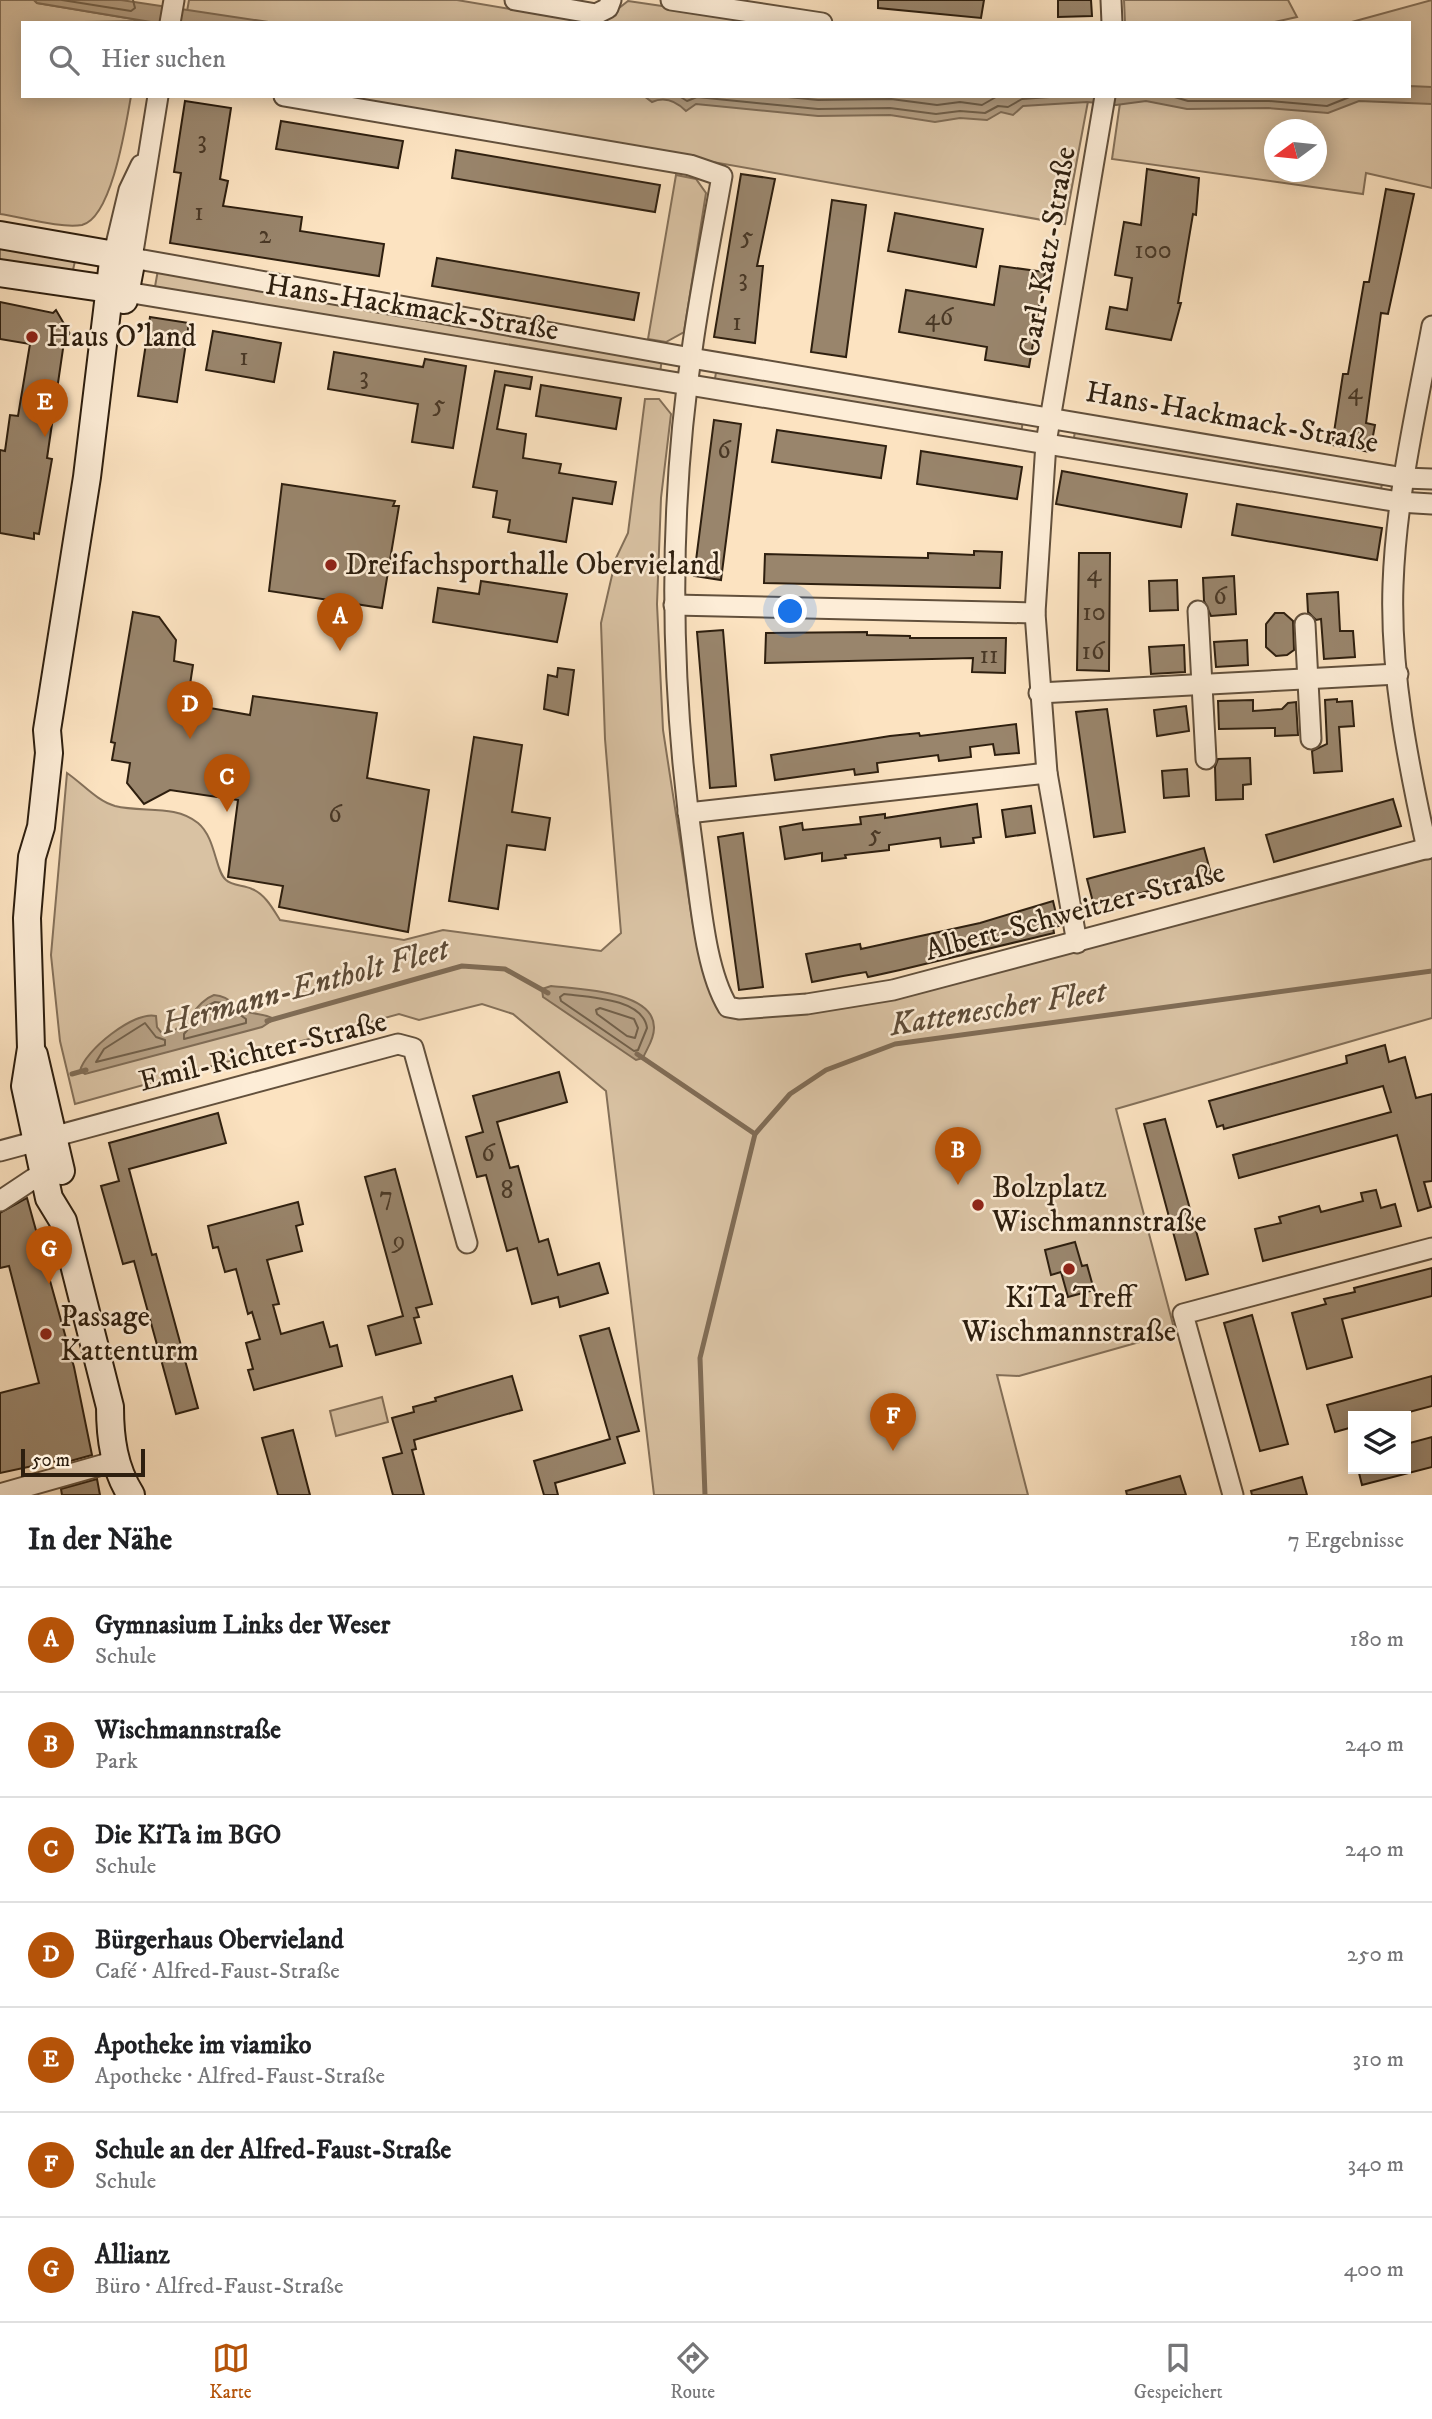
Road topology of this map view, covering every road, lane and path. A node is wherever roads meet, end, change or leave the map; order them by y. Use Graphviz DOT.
graph roads {
  1 [pos="174,0"];
  2 [pos="514,0"];
  3 [pos="671,0"];
  4 [pos="1111,0"];
  5 [pos="610,4"];
  6 [pos="170,21"];
  7 [pos="809,21"];
  8 [pos="1112,21"];
  9 [pos="158,98"];
  10 [pos="296,98"];
  11 [pos="1104,103"];
  12 [pos="0,236"];
  13 [pos="123,255"];
  14 [pos="0,273"];
  15 [pos="117,290"];
  16 [pos="1432,326"];
  17 [pos="691,358"];
  18 [pos="689,384"];
  19 [pos="1049,417"];
  20 [pos="1046,443"];
  21 [pos="1404,478"];
  22 [pos="1432,480"];
  23 [pos="1399,502"];
  24 [pos="1432,504"];
  25 [pos="674,605"];
  26 [pos="1198,611"];
  27 [pos="1035,613"];
  28 [pos="1305,624"];
  29 [pos="1398,674"];
  30 [pos="1308,681"];
  31 [pos="1202,685"];
  32 [pos="1039,693"];
  33 [pos="1311,739"];
  34 [pos="1206,759"];
  35 [pos="1047,774"];
  36 [pos="688,813"];
  37 [pos="1429,848"];
  38 [pos="1077,943"];
  39 [pos="45,1139"];
  40 [pos="0,1151"];
  41 [pos="44,1176"];
  42 [pos="0,1202"];
  43 [pos="63,1221"];
  44 [pos="467,1243"];
  45 [pos="1432,1248"];
  46 [pos="110,1407"];
  47 [pos="117,1461"];
  48 [pos="0,1494"];
  49 [pos="131,1495"];
  50 [pos="138,1495"];
  51 [pos="1233,1495"];
  1 -- 6 [label="street"];
  2 -- 5 [label="street"];
  3 -- 7 [label="street"];
  4 -- 8 [label="street"];
  9 -- 13 [label="street"];
  10 -- 17 [label="street"];
  11 -- 19 [label="street, Carl-Katz-Straße"];
  12 -- 13 [label="street"];
  13 -- 15 [label="street"];
  13 -- 17 [label="street, Hans-Hackmack-Straße"];
  14 -- 15 [label="street"];
  15 -- 18 [label="street, Hans-Hackmack-Straße"];
  15 -- 39 [label="street"];
  16 -- 21 [label="street"];
  17 -- 18 [label="street"];
  17 -- 19 [label="street, Hans-Hackmack-Straße"];
  18 -- 20 [label="street, Hans-Hackmack-Straße"];
  18 -- 25 [label="street"];
  19 -- 20 [label="street, Hans-Hackmack-Straße"];
  19 -- 21 [label="street, Hans-Hackmack-Straße"];
  20 -- 23 [label="street, Hans-Hackmack-Straße"];
  20 -- 27 [label="street"];
  21 -- 22 [label="street, Hans-Hackmack-Straße"];
  21 -- 23 [label="street, Hans-Hackmack-Straße"];
  23 -- 24 [label="street, Hans-Hackmack-Straße"];
  23 -- 29 [label="street"];
  25 -- 27 [label="street"];
  25 -- 36 [label="street"];
  26 -- 31 [label="street"];
  27 -- 32 [label="street"];
  28 -- 30 [label="street"];
  29 -- 30 [label="street"];
  29 -- 37 [label="street"];
  30 -- 31 [label="street"];
  30 -- 33 [label="street"];
  31 -- 32 [label="street"];
  31 -- 34 [label="street"];
  32 -- 35 [label="street"];
  35 -- 36 [label="street"];
  35 -- 38 [label="street"];
  36 -- 38 [label="street, Albert-Schweitzer-Straße"];
  37 -- 38 [label="street, Albert-Schweitzer-Straße"];
  39 -- 40 [label="street"];
  39 -- 41 [label="street"];
  39 -- 43 [label="street"];
  39 -- 44 [label="street, Emil-Richter-Straße"];
  41 -- 42 [label="street"];
  41 -- 43 [label="street"];
  43 -- 46 [label="street"];
  45 -- 51 [label="street"];
  46 -- 47 [label="street"];
  46 -- 50 [label="street"];
  47 -- 48 [label="street"];
  47 -- 49 [label="street"];
}
